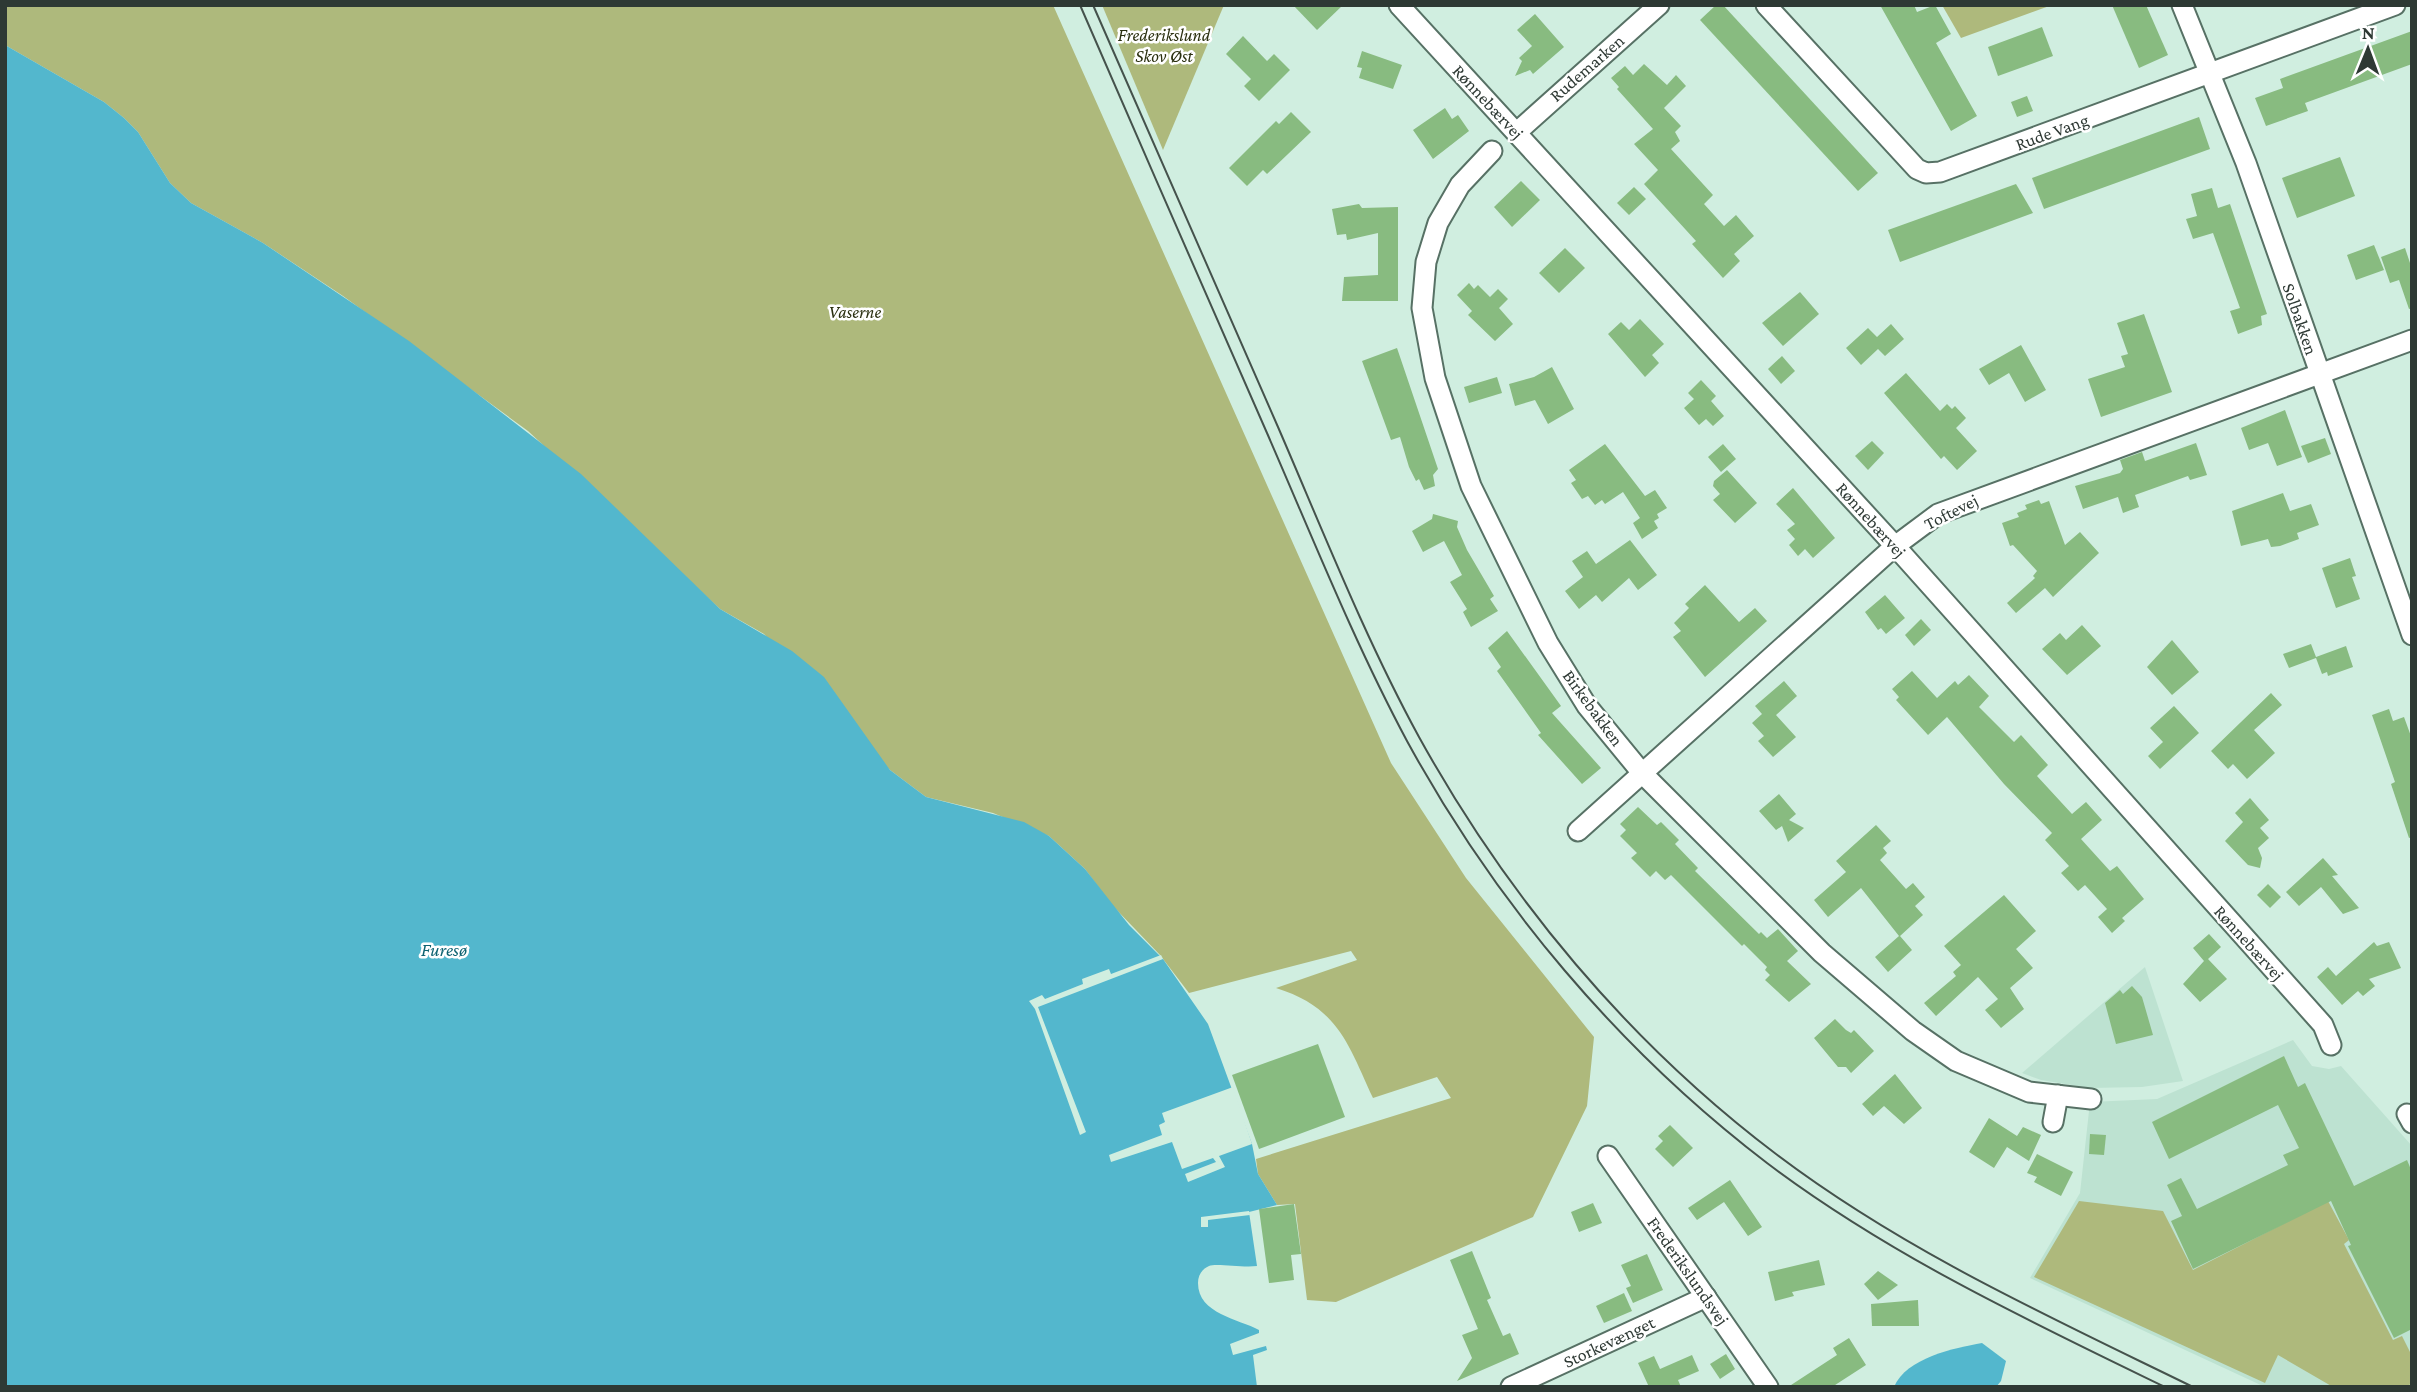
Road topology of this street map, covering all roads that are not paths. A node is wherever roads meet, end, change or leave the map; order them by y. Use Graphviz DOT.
graph roads {
  1 [pos="1399,5"];
  2 [pos="1659,5"];
  3 [pos="1766,5"];
  4 [pos="2182,5"];
  5 [pos="2395,5"];
  6 [pos="2212,74"];
  7 [pos="1517,132"];
  8 [pos="1492,151"];
  9 [pos="2412,340"];
  10 [pos="2319,374"];
  11 [pos="1895,546"];
  12 [pos="2412,635"];
  13 [pos="1642,773"];
  14 [pos="1578,831"];
  15 [pos="2332,1045"];
  16 [pos="2058,1095"];
  17 [pos="2091,1099"];
  18 [pos="2053,1122"];
  19 [pos="1608,1156"];
  20 [pos="1706,1297"];
  21 [pos="1511,1387"];
  22 [pos="1768,1387"];
  1 -- 7 [label="street, Rønnebærvej"];
  2 -- 7 [label="street, Rudemarken"];
  3 -- 6 [label="street, Rude Vang"];
  4 -- 6 [label="street, Solbakken"];
  5 -- 6 [label="street, Rude Vang"];
  6 -- 10 [label="street, Solbakken"];
  7 -- 11 [label="street, Rønnebærvej"];
  8 -- 13 [label="street, Birkebakken"];
  9 -- 10 [label="street, Toftevej"];
  10 -- 11 [label="street, Toftevej"];
  10 -- 12 [label="street, Solbakken"];
  11 -- 13 [label="street, Toftevej"];
  11 -- 15 [label="street, Rønnebærvej"];
  13 -- 14 [label="street, Toftevej"];
  13 -- 16 [label="street, Birkebakken"];
  16 -- 17 [label="street, Birkebakken"];
  16 -- 18 [label="street"];
  19 -- 20 [label="street, Frederikslundsvej"];
  20 -- 21 [label="street, Storkevænget"];
  20 -- 22 [label="street, Frederikslundsvej"];
}
